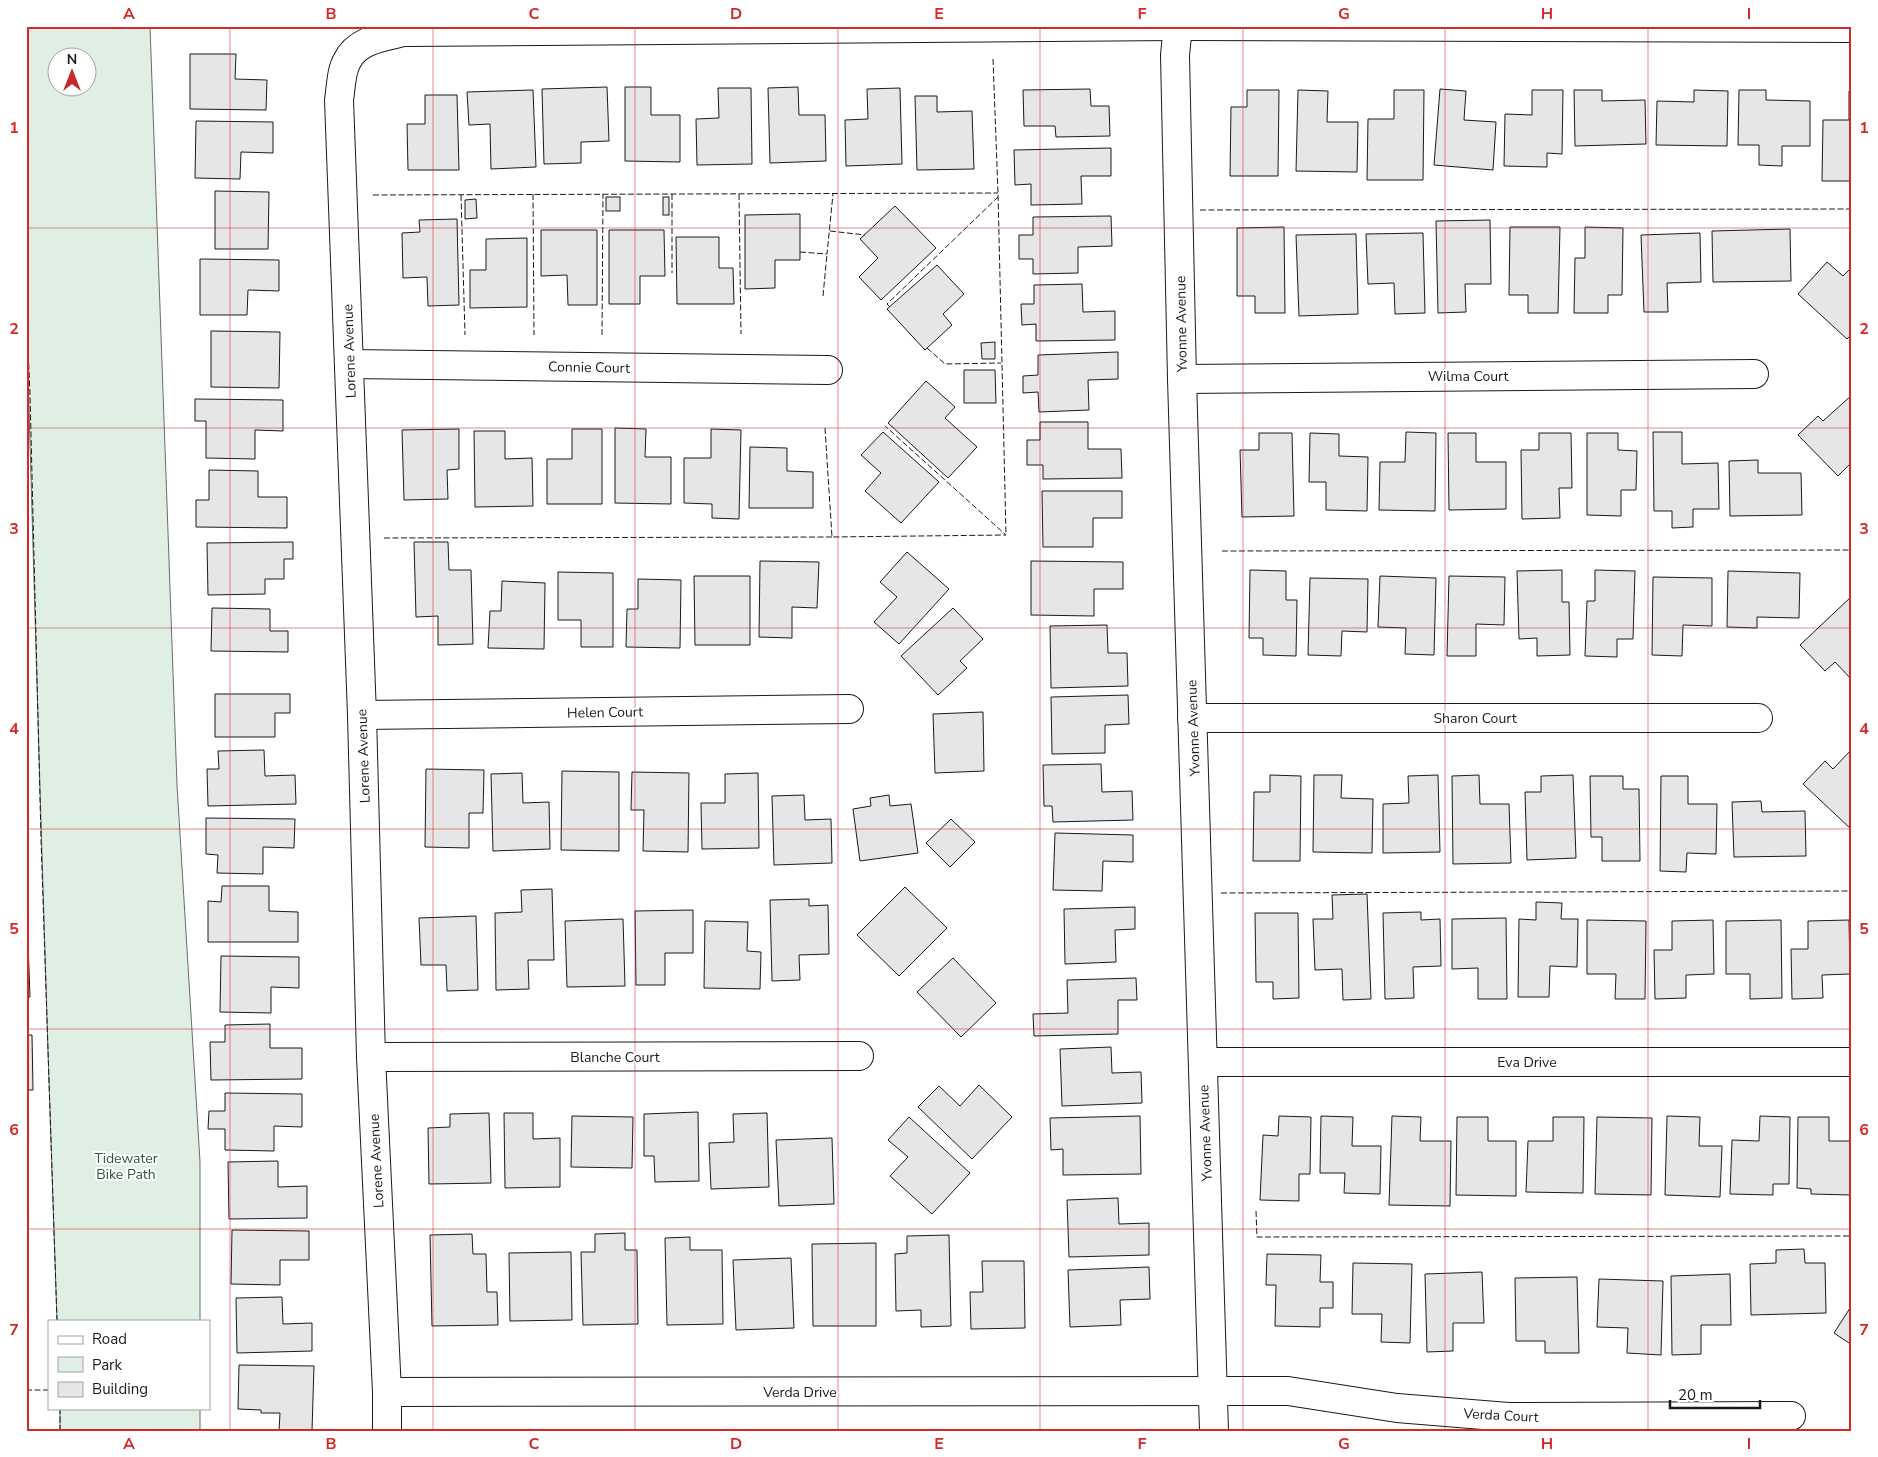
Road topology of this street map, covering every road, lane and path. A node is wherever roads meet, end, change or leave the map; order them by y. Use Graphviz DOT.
graph roads {
  1 [pos="1177,26"];
  2 [pos="1182,26"];
  3 [pos="1852,28"];
  4 [pos="349,364"];
  5 [pos="828,370"];
  6 [pos="1754,374"];
  7 [pos="1182,379"];
  8 [pos="849,709"];
  9 [pos="362,715"];
  10 [pos="1192,718"];
  11 [pos="1758,718"];
  12 [pos="859,1056"];
  13 [pos="371,1057"];
  14 [pos="1203,1062"];
  15 [pos="1852,1062"];
  16 [pos="387,1392"];
  17 [pos="1212,1392"];
  18 [pos="1791,1416"];
  19 [pos="387,1431"];
  20 [pos="1214,1431"];
  1 -- 4 [label="street, Lorene Avenue"];
  1 -- 7 [label="street, Yvonne Avenue"];
  2 -- 3 [label="street"];
  4 -- 5 [label="street, Connie Court"];
  4 -- 9 [label="street, Lorene Avenue"];
  6 -- 7 [label="street, Wilma Court"];
  7 -- 10 [label="street, Yvonne Avenue"];
  8 -- 9 [label="street, Helen Court"];
  9 -- 13 [label="street, Lorene Avenue"];
  10 -- 11 [label="street, Sharon Court"];
  10 -- 14 [label="street, Yvonne Avenue"];
  12 -- 13 [label="street, Blanche Court"];
  13 -- 16 [label="street, Lorene Avenue"];
  14 -- 15 [label="street, Eva Drive"];
  14 -- 17 [label="street, Yvonne Avenue"];
  16 -- 17 [label="street, Verda Drive"];
  16 -- 19 [label="street, Lorene Avenue"];
  17 -- 18 [label="street, Verda Court"];
  17 -- 20 [label="street, Yvonne Avenue"];
}
